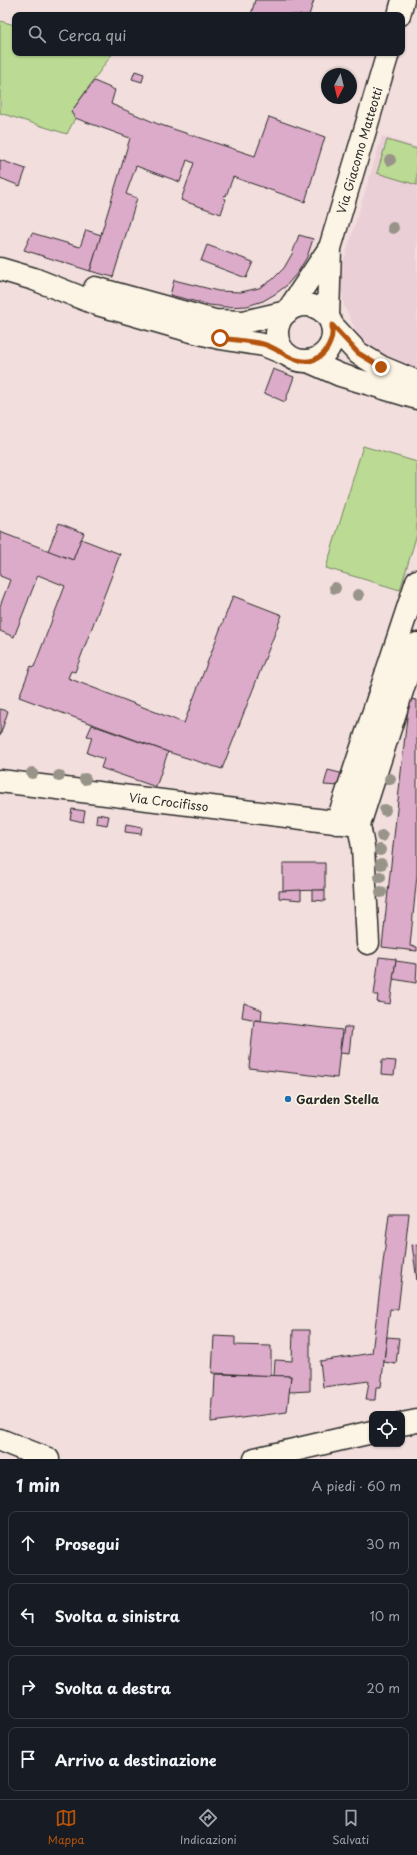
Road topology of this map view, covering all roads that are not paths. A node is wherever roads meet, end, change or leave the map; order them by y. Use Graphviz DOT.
graph roads {
  1 [pos="403,0"];
  2 [pos="400,12"];
  3 [pos="387,56"];
  4 [pos="330,248"];
  5 [pos="0,269"];
  6 [pos="34,279"];
  7 [pos="287,312"];
  8 [pos="330,321"];
  9 [pos="286,354"];
  10 [pos="308,361"];
  11 [pos="417,382"];
  12 [pos="417,398"];
  13 [pos="417,581"];
  14 [pos="417,644"];
  15 [pos="0,781"];
  16 [pos="337,823"];
  17 [pos="360,825"];
  18 [pos="368,943"];
  19 [pos="417,1421"];
  20 [pos="405,1423"];
  21 [pos="369,1433"];
  22 [pos="0,1440"];
  23 [pos="48,1459"];
  24 [pos="255,1459"];
  1 -- 2 [label="street"];
  3 -- 4 [label="street, Via Giacomo Matteotti"];
  4 -- 7 [label="street, Via Giacomo Matteotti"];
  4 -- 8 [label="street, Via Giacomo Matteotti"];
  5 -- 6 [label="street"];
  6 -- 7 [label="street"];
  6 -- 9 [label="street"];
  7 -- 8 [label="street"];
  7 -- 9 [label="street"];
  8 -- 10 [label="street"];
  8 -- 11 [label="street"];
  9 -- 10 [label="street"];
  10 -- 12 [label="street"];
  13 -- 16 [label="street"];
  14 -- 17 [label="street"];
  15 -- 16 [label="street, Via Crocifisso"];
  16 -- 17 [label="street, Via Crocifisso"];
  17 -- 18 [label="street"];
  19 -- 20 [label="street"];
  21 -- 24 [label="street"];
  22 -- 23 [label="street"];
}
